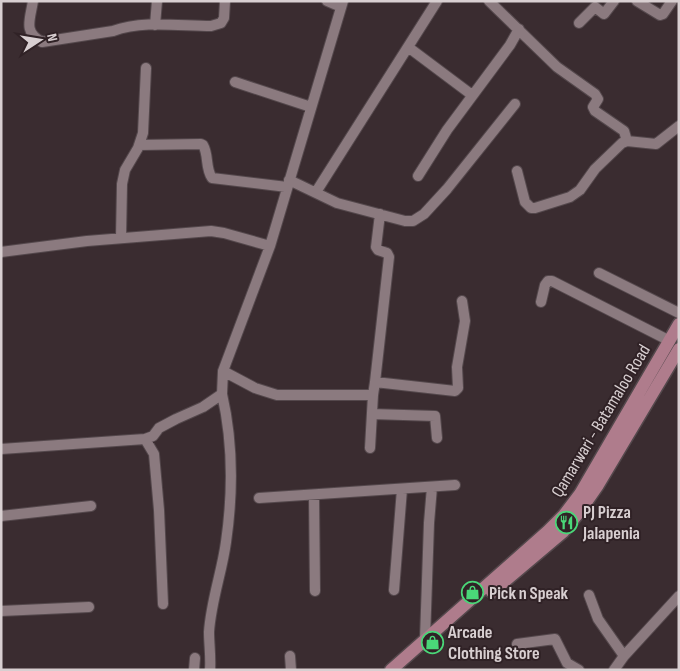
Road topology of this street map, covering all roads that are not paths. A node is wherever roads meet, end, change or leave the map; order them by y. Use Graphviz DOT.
graph roads {
  1 [pos="33,1"];
  2 [pos="157,1"];
  3 [pos="226,1"];
  4 [pos="327,1"];
  5 [pos="437,1"];
  6 [pos="489,1"];
  7 [pos="614,1"];
  8 [pos="637,1"];
  9 [pos="672,1"];
  10 [pos="342,4"];
  11 [pos="679,5"];
  12 [pos="579,23"];
  13 [pos="155,25"];
  14 [pos="519,29"];
  15 [pos="408,47"];
  16 [pos="146,68"];
  17 [pos="235,82"];
  18 [pos="472,95"];
  19 [pos="515,104"];
  20 [pos="311,107"];
  21 [pos="679,126"];
  22 [pos="627,141"];
  23 [pos="139,145"];
  24 [pos="517,171"];
  25 [pos="418,176"];
  26 [pos="288,184"];
  27 [pos="316,192"];
  28 [pos="380,214"];
  29 [pos="121,238"];
  30 [pos="270,246"];
  31 [pos="1,252"];
  32 [pos="599,273"];
  33 [pos="462,301"];
  34 [pos="541,302"];
  35 [pos="679,313"];
  36 [pos="679,324"];
  37 [pos="674,345"];
  38 [pos="223,371"];
  39 [pos="375,382"];
  40 [pos="222,394"];
  41 [pos="373,395"];
  42 [pos="372,414"];
  43 [pos="437,438"];
  44 [pos="145,439"];
  45 [pos="1,448"];
  46 [pos="370,448"];
  47 [pos="455,485"];
  48 [pos="432,487"];
  49 [pos="402,489"];
  50 [pos="314,495"];
  51 [pos="259,498"];
  52 [pos="91,506"];
  53 [pos="1,516"];
  54 [pos="394,590"];
  55 [pos="315,591"];
  56 [pos="589,595"];
  57 [pos="679,596"];
  58 [pos="163,604"];
  59 [pos="89,607"];
  60 [pos="1,611"];
  61 [pos="425,640"];
  62 [pos="517,644"];
  63 [pos="290,656"];
  64 [pos="624,656"];
  65 [pos="195,658"];
  66 [pos="194,670"];
  67 [pos="210,670"];
  68 [pos="291,670"];
  69 [pos="391,670"];
  70 [pos="402,670"];
  71 [pos="579,670"];
  72 [pos="614,670"];
  1 -- 13 [label="street"];
  2 -- 13 [label="street"];
  3 -- 13 [label="street"];
  4 -- 10 [label="street"];
  5 -- 15 [label="street"];
  6 -- 14 [label="street"];
  7 -- 12 [label="street"];
  8 -- 9 [label="street"];
  9 -- 11 [label="street"];
  10 -- 20 [label="street"];
  14 -- 18 [label="street"];
  14 -- 22 [label="street"];
  15 -- 18 [label="street"];
  15 -- 27 [label="street"];
  16 -- 23 [label="street"];
  17 -- 20 [label="street"];
  18 -- 25 [label="street"];
  19 -- 28 [label="street"];
  20 -- 26 [label="street"];
  21 -- 22 [label="street"];
  22 -- 24 [label="street"];
  23 -- 26 [label="street"];
  23 -- 29 [label="street"];
  26 -- 27 [label="street"];
  26 -- 30 [label="street"];
  27 -- 28 [label="street"];
  28 -- 39 [label="street"];
  29 -- 30 [label="street"];
  29 -- 31 [label="street"];
  30 -- 38 [label="street"];
  32 -- 35 [label="street"];
  33 -- 39 [label="street"];
  34 -- 37 [label="street"];
  36 -- 37 [label="main road, Qamarwari - Batamaloo Road"];
  37 -- 61 [label="main road, Qamarwari - Batamaloo Road"];
  37 -- 70 [label="main road, Qamarwari - Batamaloo Road"];
  38 -- 40 [label="street"];
  38 -- 41 [label="street"];
  39 -- 41 [label="street"];
  40 -- 44 [label="street"];
  40 -- 67 [label="street"];
  41 -- 42 [label="street"];
  42 -- 43 [label="street"];
  42 -- 46 [label="street"];
  44 -- 45 [label="street"];
  44 -- 58 [label="street"];
  47 -- 48 [label="street"];
  48 -- 49 [label="street"];
  48 -- 61 [label="street"];
  49 -- 50 [label="street"];
  49 -- 54 [label="street"];
  50 -- 51 [label="street"];
  50 -- 55 [label="street"];
  52 -- 53 [label="street"];
  56 -- 64 [label="street"];
  57 -- 64 [label="street"];
  59 -- 60 [label="street"];
  61 -- 69 [label="main road, Qamarwari - Batamaloo Road"];
  62 -- 71 [label="street"];
  63 -- 68 [label="street"];
  64 -- 72 [label="street"];
  65 -- 66 [label="street"];
}
